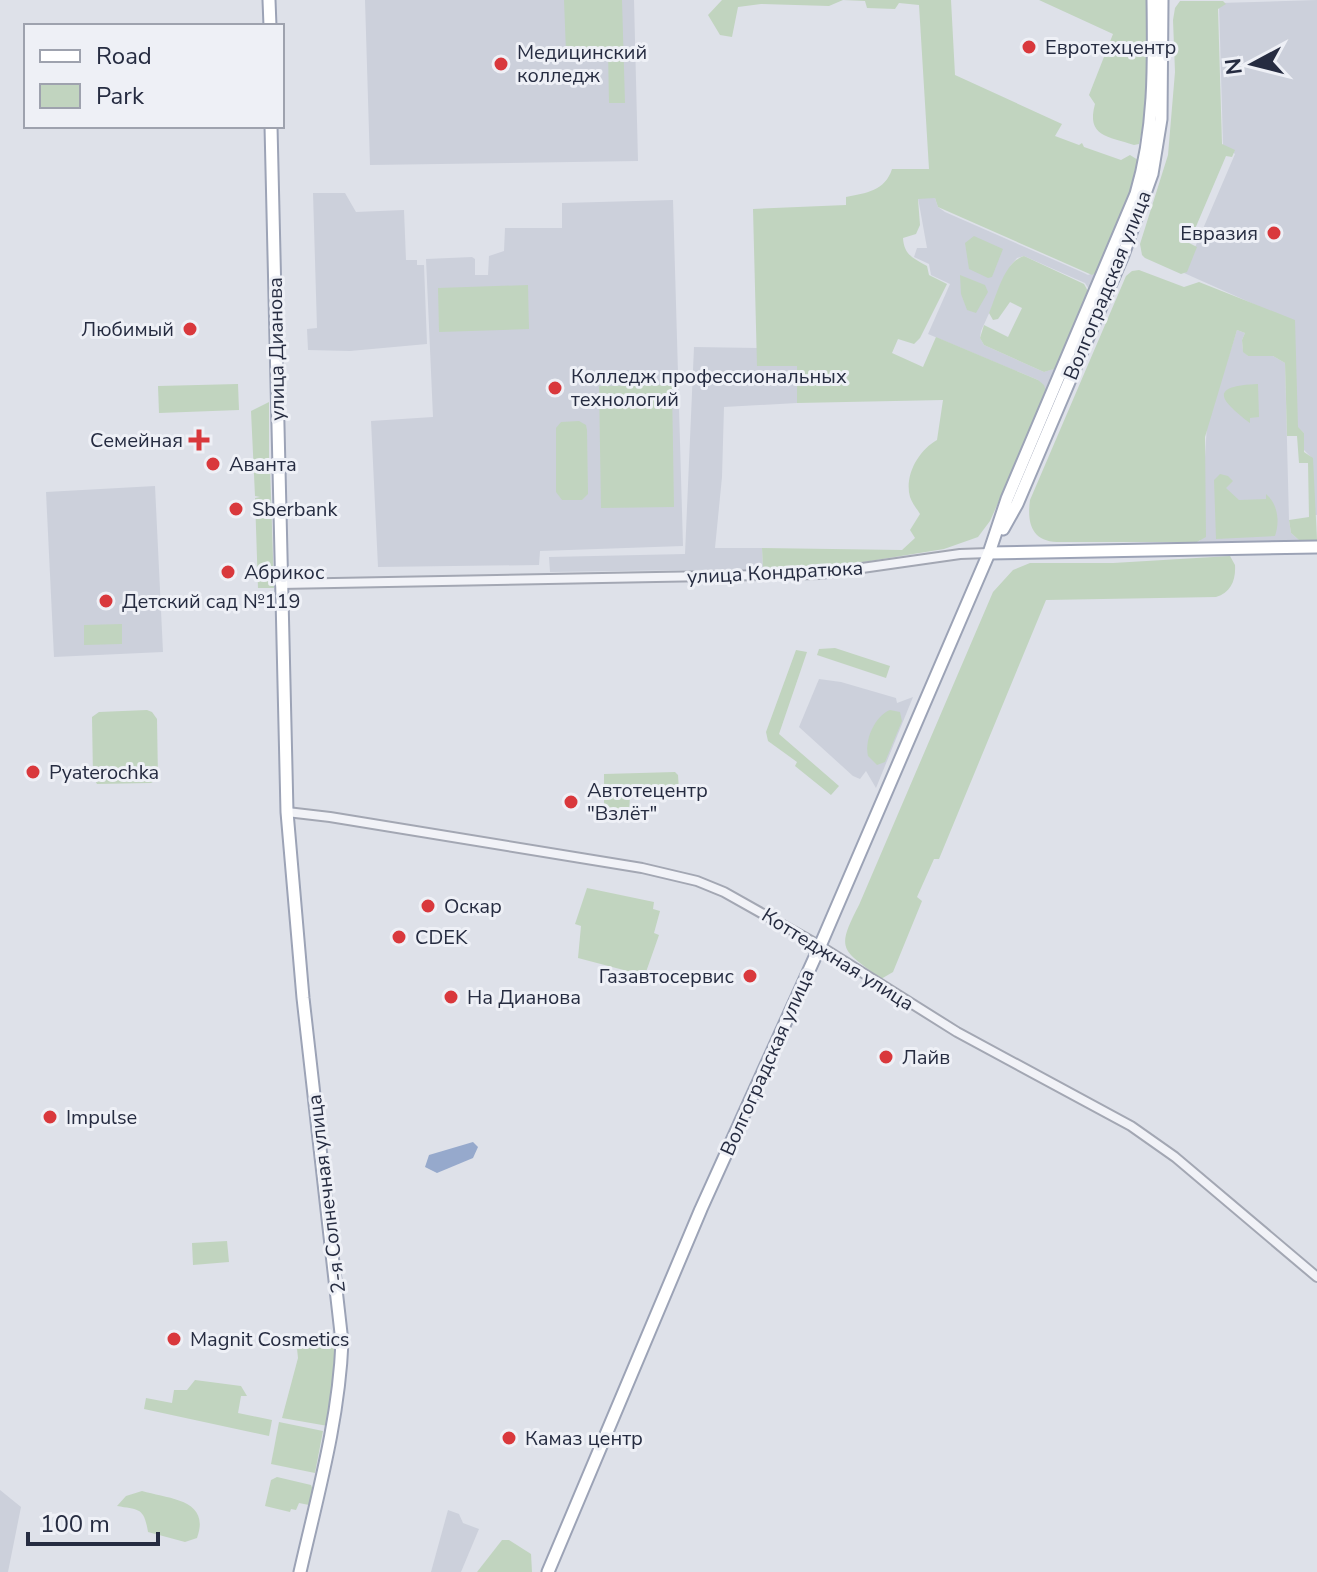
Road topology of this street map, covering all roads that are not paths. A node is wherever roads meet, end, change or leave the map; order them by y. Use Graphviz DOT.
graph roads {
  1 [pos="269,0"];
  2 [pos="1153,0"];
  3 [pos="1162,0"];
  4 [pos="270,24"];
  5 [pos="271,128"];
  6 [pos="1317,547"];
  7 [pos="989,553"];
  8 [pos="280,584"];
  9 [pos="287,812"];
  10 [pos="820,946"];
  11 [pos="1317,1277"];
  12 [pos="300,1572"];
  13 [pos="548,1572"];
  1 -- 4 [label="main road"];
  2 -- 7 [label="main road, Волгоградская улица"];
  3 -- 7 [label="main road, Волгоградская улица"];
  5 -- 8 [label="main road, улица Дианова"];
  6 -- 7 [label="main road, улица Кондратюка"];
  7 -- 8 [label="street, улица Кондратюка"];
  7 -- 10 [label="main road, Волгоградская улица"];
  8 -- 9 [label="main road, улица Дианова"];
  9 -- 10 [label="street, Коттеджная улица"];
  9 -- 12 [label="main road, 2-я Солнечная улица"];
  10 -- 11 [label="street, Коттеджная улица"];
  10 -- 13 [label="main road, Волгоградская улица"];
}
